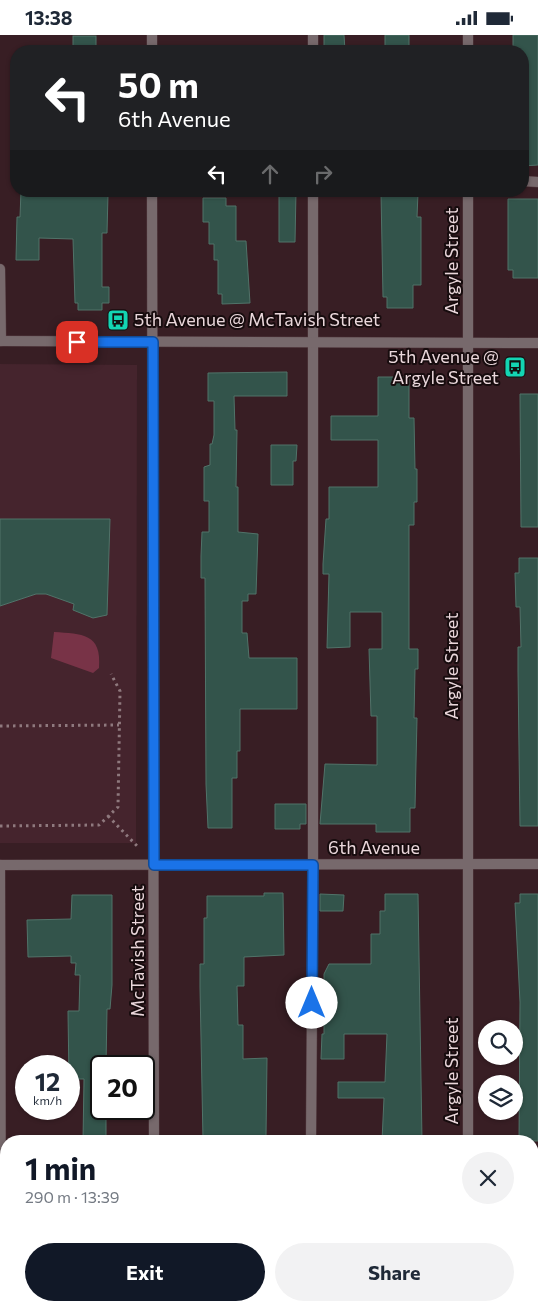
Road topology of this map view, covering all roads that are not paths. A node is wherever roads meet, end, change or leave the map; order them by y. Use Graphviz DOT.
graph roads {
  1 [pos="152,197"];
  2 [pos="313,197"];
  3 [pos="468,197"];
  4 [pos="0,269"];
  5 [pos="1,341"];
  6 [pos="153,342"];
  7 [pos="313,342"];
  8 [pos="468,342"];
  9 [pos="538,343"];
  10 [pos="468,864"];
  11 [pos="538,864"];
  12 [pos="0,865"];
  13 [pos="154,865"];
  14 [pos="313,865"];
  15 [pos="1,1135"];
  16 [pos="154,1135"];
  17 [pos="310,1135"];
  18 [pos="468,1135"];
  1 -- 6 [label="street, McTavish Street"];
  2 -- 7 [label="street"];
  3 -- 8 [label="street, Argyle Street"];
  4 -- 5 [label="street"];
  5 -- 6 [label="street"];
  6 -- 7 [label="street"];
  6 -- 13 [label="street, McTavish Street"];
  7 -- 8 [label="street"];
  7 -- 14 [label="street"];
  8 -- 9 [label="street"];
  8 -- 10 [label="street, Argyle Street"];
  10 -- 11 [label="street, 6th Avenue"];
  10 -- 14 [label="street, 6th Avenue"];
  10 -- 18 [label="street, Argyle Street"];
  12 -- 13 [label="street, 6th Avenue"];
  12 -- 15 [label="street"];
  13 -- 14 [label="street, 6th Avenue"];
  13 -- 16 [label="street, McTavish Street"];
  14 -- 17 [label="street"];
}
